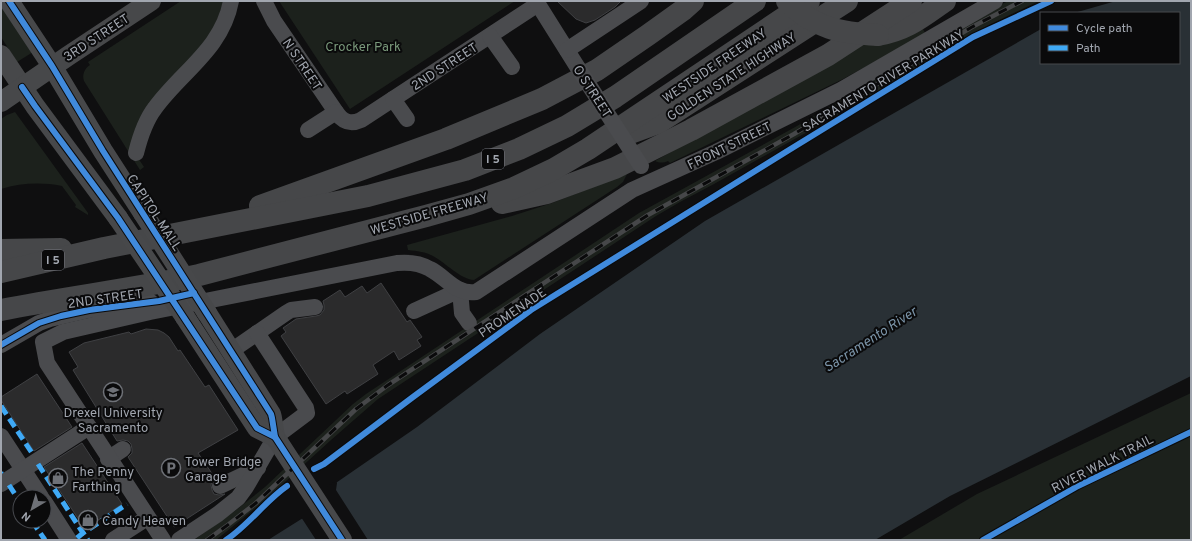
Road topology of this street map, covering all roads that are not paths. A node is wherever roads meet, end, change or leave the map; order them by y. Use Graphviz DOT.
graph roads {
  1 [pos="9,1"];
  2 [pos="151,1"];
  3 [pos="231,1"];
  4 [pos="264,1"];
  5 [pos="641,1"];
  6 [pos="693,1"];
  7 [pos="755,1"];
  8 [pos="787,1"];
  9 [pos="809,1"];
  10 [pos="847,1"];
  11 [pos="911,1"];
  12 [pos="945,1"];
  13 [pos="995,1"];
  14 [pos="537,3"];
  15 [pos="490,36"];
  16 [pos="567,50"];
  17 [pos="1,55"];
  18 [pos="52,66"];
  19 [pos="512,68"];
  20 [pos="22,86"];
  21 [pos="393,99"];
  22 [pos="1,102"];
  23 [pos="336,112"];
  24 [pos="407,118"];
  25 [pos="348,123"];
  26 [pos="308,130"];
  27 [pos="588,150"];
  28 [pos="136,153"];
  29 [pos="650,181"];
  30 [pos="426,216"];
  31 [pos="195,230"];
  32 [pos="104,248"];
  33 [pos="1,250"];
  34 [pos="1,272"];
  35 [pos="464,291"];
  36 [pos="194,293"];
  37 [pos="172,298"];
  38 [pos="314,307"];
  39 [pos="1,310"];
  40 [pos="414,311"];
  41 [pos="469,322"];
  42 [pos="257,333"];
  43 [pos="1,345"];
  44 [pos="231,351"];
  45 [pos="89,427"];
  46 [pos="1,436"];
  47 [pos="275,437"];
  48 [pos="123,450"];
  49 [pos="108,458"];
  50 [pos="258,468"];
  51 [pos="24,470"];
  52 [pos="1,484"];
  53 [pos="220,486"];
  54 [pos="36,489"];
  55 [pos="52,513"];
  56 [pos="147,518"];
  57 [pos="70,540"];
  58 [pos="113,540"];
  59 [pos="163,540"];
  60 [pos="178,540"];
  61 [pos="342,540"];
  1 -- 18 [label="main road, CAPITOL MALL"];
  2 -- 18 [label="main road, 3RD STREET"];
  3 -- 28 [label="street"];
  4 -- 23 [label="street, N STREET"];
  5 -- 16 [label="street"];
  6 -- 31 [label="highway"];
  7 -- 31 [label="highway, I 5"];
  8 -- 12 [label="highway, bridge"];
  9 -- 27 [label="highway, WESTSIDE FREEWAY"];
  10 -- 27 [label="highway, GOLDEN STATE HIGHWAY"];
  11 -- 30 [label="highway"];
  13 -- 29 [label="street, FRONT STREET"];
  14 -- 15 [label="street, 2ND STREET"];
  14 -- 16 [label="street, O STREET"];
  15 -- 19 [label="street"];
  15 -- 21 [label="street, 2ND STREET"];
  16 -- 29 [label="street, O STREET, bridge"];
  17 -- 20 [label="main road, CAPITOL MALL"];
  18 -- 20 [label="main road, 3RD STREET"];
  18 -- 36 [label="main road, CAPITOL MALL, bridge"];
  20 -- 22 [label="main road, 3RD STREET"];
  20 -- 37 [label="main road, CAPITOL MALL, bridge"];
  21 -- 24 [label="street"];
  21 -- 25 [label="street, 2ND STREET"];
  23 -- 25 [label="street, N STREET"];
  23 -- 26 [label="street"];
  27 -- 30 [label="highway, WESTSIDE FREEWAY"];
  29 -- 35 [label="street, FRONT STREET"];
  30 -- 39 [label="highway, WESTSIDE FREEWAY"];
  31 -- 32 [label="highway, I 5"];
  32 -- 33 [label="highway"];
  32 -- 34 [label="highway, I 5"];
  35 -- 40 [label="street, FRONT STREET"];
  35 -- 41 [label="street"];
  35 -- 45 [label="street, 2ND STREET"];
  36 -- 37 [label="street, 2ND STREET"];
  36 -- 44 [label="main road, CAPITOL MALL, bridge"];
  37 -- 43 [label="street, 2ND STREET"];
  37 -- 47 [label="main road, CAPITOL MALL, bridge"];
  38 -- 42 [label="street"];
  42 -- 44 [label="street"];
  42 -- 47 [label="street"];
  44 -- 47 [label="main road, CAPITOL MALL"];
  45 -- 49 [label="street"];
  45 -- 51 [label="street"];
  46 -- 51 [label="street"];
  47 -- 50 [label="street"];
  47 -- 61 [label="main road, CAPITOL MALL"];
  48 -- 49 [label="street"];
  49 -- 56 [label="street"];
  50 -- 53 [label="street"];
  50 -- 60 [label="street"];
  51 -- 52 [label="street"];
  51 -- 54 [label="street"];
  55 -- 57 [label="street"];
  56 -- 58 [label="street"];
  56 -- 59 [label="street"];
}
